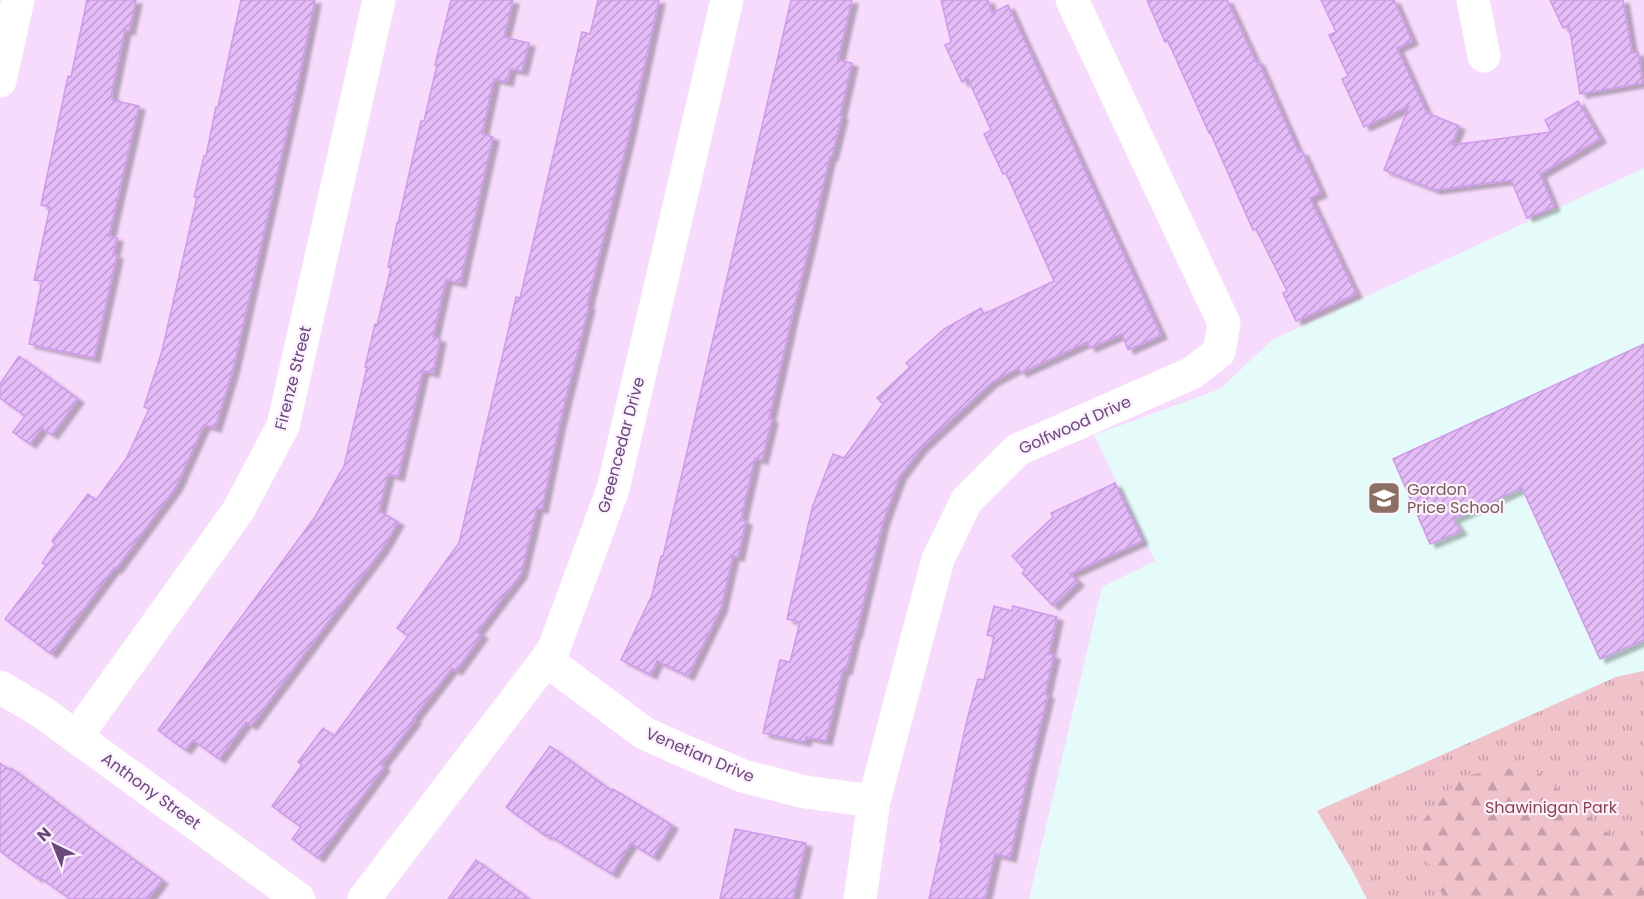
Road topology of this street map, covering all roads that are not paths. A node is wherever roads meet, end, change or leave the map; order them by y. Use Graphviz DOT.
graph roads {
  1 [pos="18,0"];
  2 [pos="379,0"];
  3 [pos="727,0"];
  4 [pos="1072,0"];
  5 [pos="1473,0"];
  6 [pos="1484,56"];
  7 [pos="0,81"];
  8 [pos="546,660"];
  9 [pos="0,687"];
  10 [pos="76,737"];
  11 [pos="874,801"];
  12 [pos="299,899"];
  13 [pos="364,899"];
  14 [pos="860,899"];
  1 -- 7 [label="street"];
  2 -- 10 [label="street, Firenze Street"];
  3 -- 8 [label="street, Greencedar Drive"];
  4 -- 11 [label="street, Golfwood Drive"];
  5 -- 6 [label="street"];
  8 -- 11 [label="street, Venetian Drive"];
  8 -- 13 [label="street, Greencedar Drive"];
  9 -- 10 [label="street, Anthony Street"];
  10 -- 12 [label="street, Anthony Street"];
  11 -- 14 [label="street, Golfwood Drive"];
}
